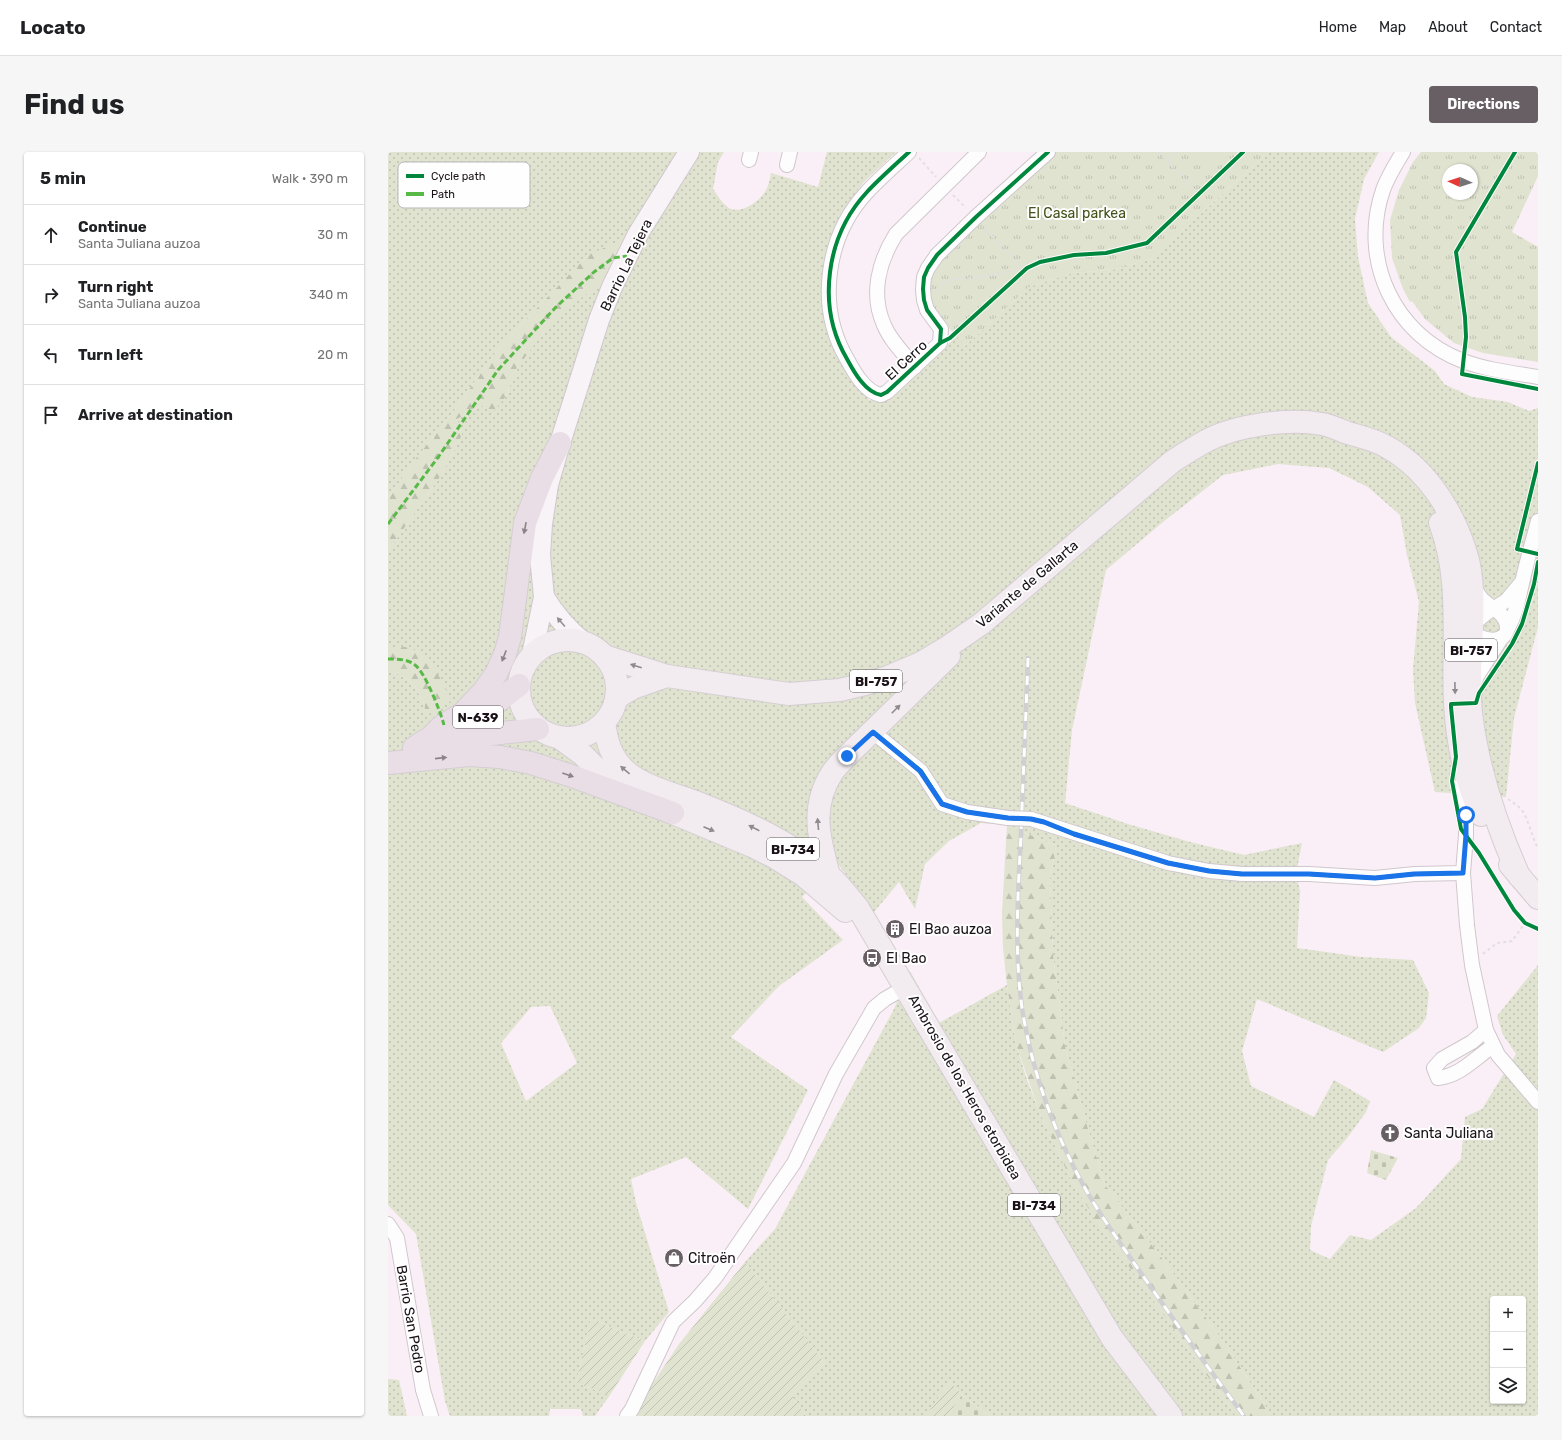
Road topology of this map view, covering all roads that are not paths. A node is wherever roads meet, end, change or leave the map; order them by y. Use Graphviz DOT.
graph roads {
  1 [pos="688,152"];
  2 [pos="979,152"];
  3 [pos="1048,152"];
  4 [pos="1403,152"];
  5 [pos="913,154"];
  6 [pos="915,367"];
  7 [pos="1538,377"];
  8 [pos="1363,438"];
  9 [pos="560,443"];
  10 [pos="1538,521"];
  11 [pos="1446,538"];
  12 [pos="1522,581"];
  13 [pos="1471,582"];
  14 [pos="544,598"];
  15 [pos="1494,609"];
  16 [pos="981,624"];
  17 [pos="1471,628"];
  18 [pos="1505,634"];
  19 [pos="583,642"];
  20 [pos="532,655"];
  21 [pos="1454,655"];
  22 [pos="604,656"];
  23 [pos="667,676"];
  24 [pos="518,686"];
  25 [pos="1470,691"];
  26 [pos="616,698"];
  27 [pos="604,723"];
  28 [pos="1482,727"];
  29 [pos="538,729"];
  30 [pos="873,732"];
  31 [pos="560,738"];
  32 [pos="423,742"];
  33 [pos="388,754"];
  34 [pos="388,763"];
  35 [pos="1471,803"];
  36 [pos="673,813"];
  37 [pos="1463,873"];
  38 [pos="829,875"];
  39 [pos="1519,876"];
  40 [pos="1538,898"];
  41 [pos="888,960"];
  42 [pos="906,987"];
  43 [pos="1486,1030"];
  44 [pos="1493,1046"];
  45 [pos="1538,1102"];
  46 [pos="388,1224"];
  47 [pos="431,1416"];
  48 [pos="627,1416"];
  49 [pos="1171,1416"];
  1 -- 9 [label="street, Barrio La Tejera"];
  2 -- 6 [label="street, El Cerro"];
  3 -- 6 [label="street, El Cerro"];
  4 -- 7 [label="street"];
  5 -- 6 [label="street, El Cerro"];
  8 -- 11 [label="main road, Variante de Gallarta / BI-757"];
  8 -- 13 [label="main road, Variante de Gallarta / BI-757"];
  8 -- 16 [label="main road, Variante de Gallarta / BI-757"];
  9 -- 14 [label="street, Barrio La Tejera"];
  9 -- 32 [label="highway, one-way"];
  10 -- 12 [label="street"];
  11 -- 17 [label="street"];
  11 -- 21 [label="main road, Variante de Gallarta / BI-757"];
  12 -- 15 [label="street"];
  12 -- 18 [label="street"];
  13 -- 15 [label="street"];
  13 -- 17 [label="main road, Variante de Gallarta / BI-757"];
  19 -- 14 [label="street, one-way"];
  14 -- 20 [label="street"];
  15 -- 17 [label="street"];
  15 -- 18 [label="street"];
  16 -- 23 [label="main road, Variante de Gallarta / BI-757"];
  30 -- 16 [label="main road, one-way"];
  17 -- 18 [label="street"];
  17 -- 21 [label="street"];
  17 -- 25 [label="main road, Variante de Gallarta / BI-757"];
  18 -- 25 [label="street"];
  19 -- 20 [label="main road"];
  19 -- 22 [label="main road"];
  20 -- 24 [label="main road"];
  21 -- 35 [label="main road, Variante de Gallarta / BI-757, one-way"];
  23 -- 22 [label="main road, Variante de Gallarta / BI-757, one-way"];
  22 -- 26 [label="main road"];
  23 -- 26 [label="main road, Variante de Gallarta / BI-757"];
  24 -- 29 [label="main road"];
  24 -- 32 [label="highway, N-639"];
  25 -- 28 [label="main road, Variante de Gallarta / BI-757"];
  26 -- 27 [label="main road"];
  27 -- 31 [label="main road"];
  38 -- 27 [label="main road, BI-734, one-way"];
  28 -- 35 [label="street"];
  28 -- 39 [label="main road, Variante de Gallarta / BI-757"];
  29 -- 31 [label="main road"];
  29 -- 32 [label="highway, N-639"];
  30 -- 37 [label="street, bridge"];
  38 -- 30 [label="main road, one-way"];
  31 -- 36 [label="main road, BI-734"];
  32 -- 33 [label="highway, N-639"];
  34 -- 36 [label="highway, one-way"];
  35 -- 37 [label="street"];
  35 -- 39 [label="main road, Variante de Gallarta / BI-757"];
  36 -- 41 [label="main road, BI-734, one-way"];
  37 -- 43 [label="street"];
  38 -- 41 [label="main road, BI-734"];
  39 -- 40 [label="main road, BI-757"];
  41 -- 42 [label="main road, Ambrosio de los Heros etorbidea / BI-734"];
  42 -- 48 [label="street"];
  42 -- 49 [label="main road, Ambrosio de los Heros etorbidea / BI-734"];
  43 -- 44 [label="street"];
  43 -- 44 [label="street"];
  44 -- 45 [label="street"];
  46 -- 47 [label="street, Barrio San Pedro"];
}
